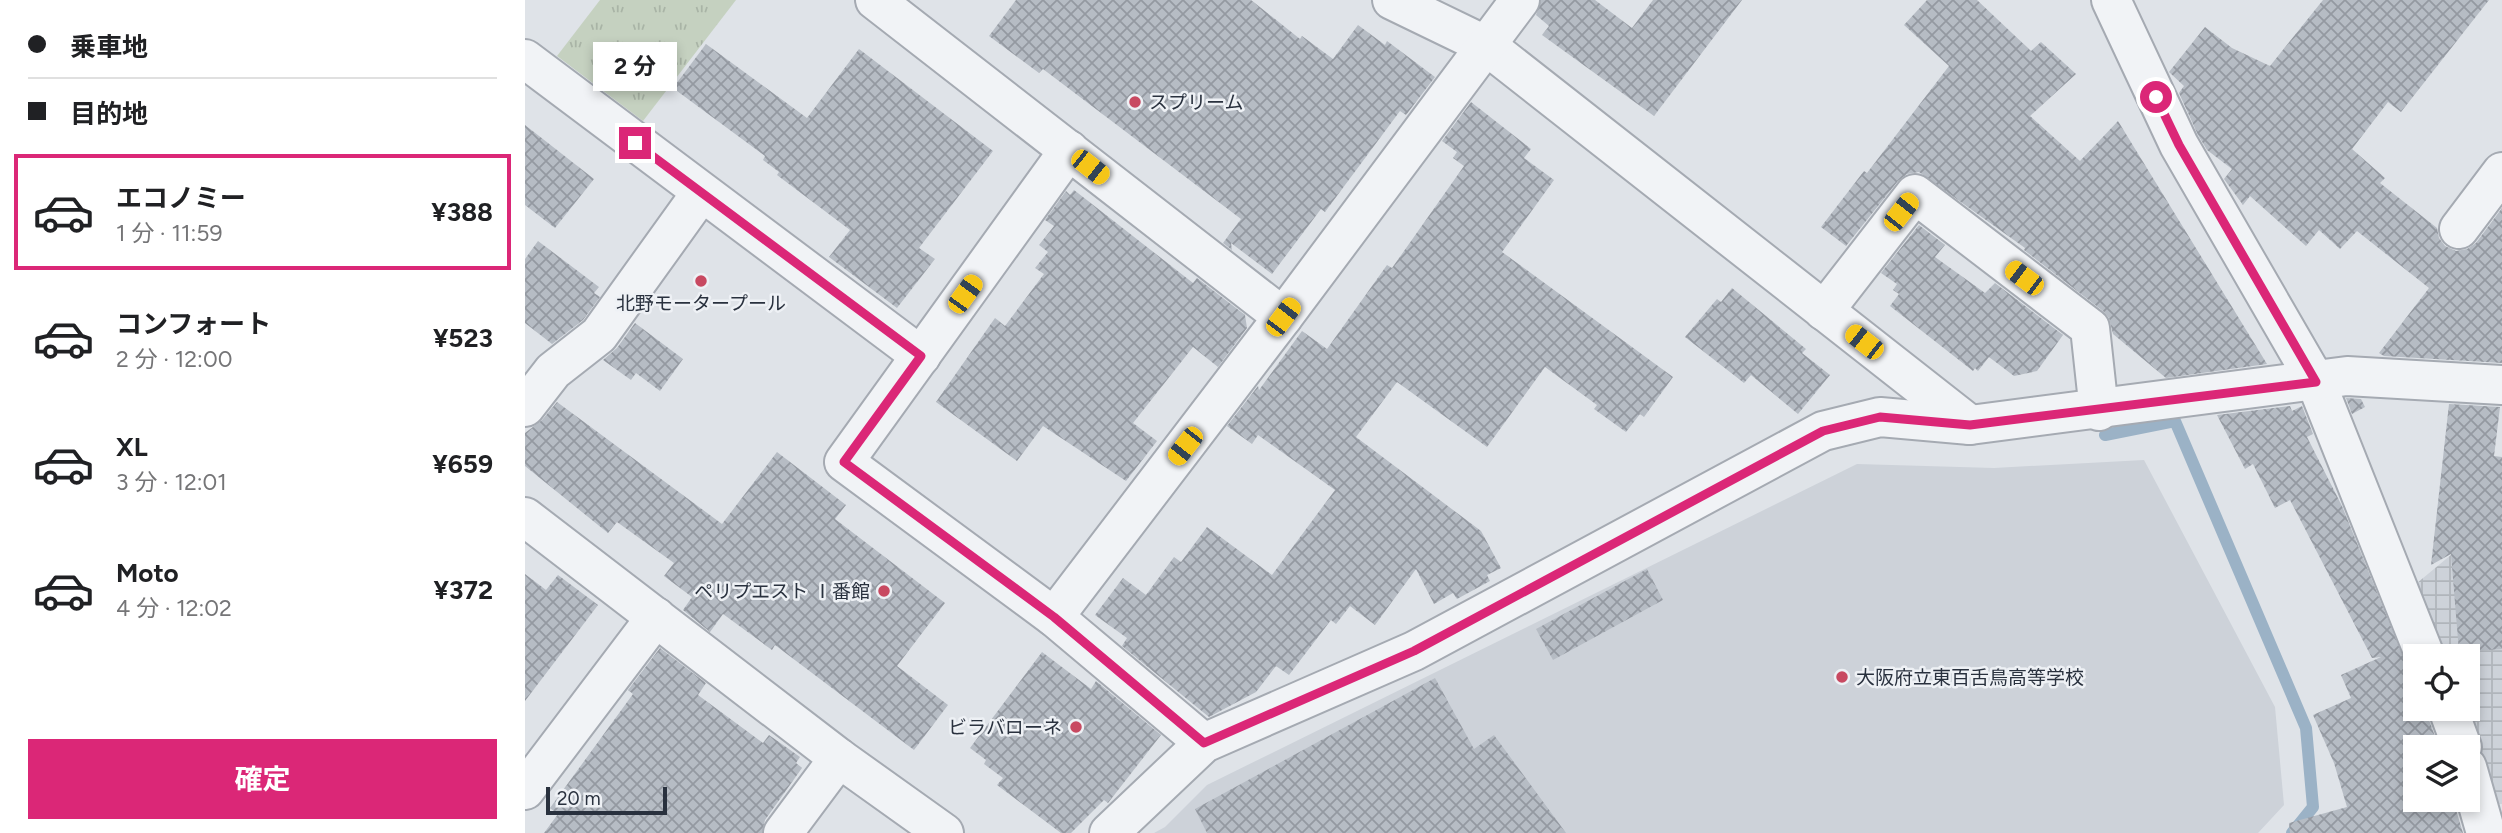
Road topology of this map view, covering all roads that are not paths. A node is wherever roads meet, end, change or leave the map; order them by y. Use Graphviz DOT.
graph roads {
  1 [pos="875,0"];
  2 [pos="1392,0"];
  3 [pos="1520,0"];
  4 [pos="2112,0"];
  5 [pos="1487,46"];
  6 [pos="525,59"];
  7 [pos="1069,150"];
  8 [pos="2502,172"];
  9 [pos="701,193"];
  10 [pos="2459,229"];
  11 [pos="1823,311"];
  12 [pos="1283,317"];
  13 [pos="921,356"];
  14 [pos="2316,382"];
  15 [pos="2502,385"];
  16 [pos="525,407"];
  17 [pos="2098,411"];
  18 [pos="1970,425"];
  19 [pos="525,517"];
  20 [pos="656,617"];
  21 [pos="1054,617"];
  22 [pos="2420,644"];
  23 [pos="1204,743"];
  24 [pos="839,758"];
  25 [pos="525,790"];
  26 [pos="2480,812"];
  27 [pos="783,833"];
  28 [pos="944,833"];
  29 [pos="1109,833"];
  30 [pos="2486,833"];
  1 -- 7 [label="street"];
  2 -- 5 [label="street"];
  3 -- 5 [label="street"];
  4 -- 14 [label="street"];
  5 -- 11 [label="street"];
  5 -- 12 [label="street"];
  6 -- 9 [label="street"];
  7 -- 12 [label="street"];
  7 -- 13 [label="street"];
  8 -- 10 [label="street"];
  9 -- 13 [label="street"];
  9 -- 16 [label="street"];
  11 -- 17 [label="street"];
  11 -- 18 [label="street"];
  12 -- 21 [label="street"];
  13 -- 21 [label="street"];
  14 -- 15 [label="street"];
  14 -- 17 [label="street"];
  14 -- 22 [label="street"];
  17 -- 18 [label="street"];
  18 -- 23 [label="street"];
  19 -- 20 [label="street"];
  20 -- 24 [label="street"];
  20 -- 25 [label="street"];
  21 -- 23 [label="street"];
  23 -- 29 [label="street"];
  24 -- 27 [label="street"];
  24 -- 28 [label="street"];
  26 -- 30 [label="street"];
}
